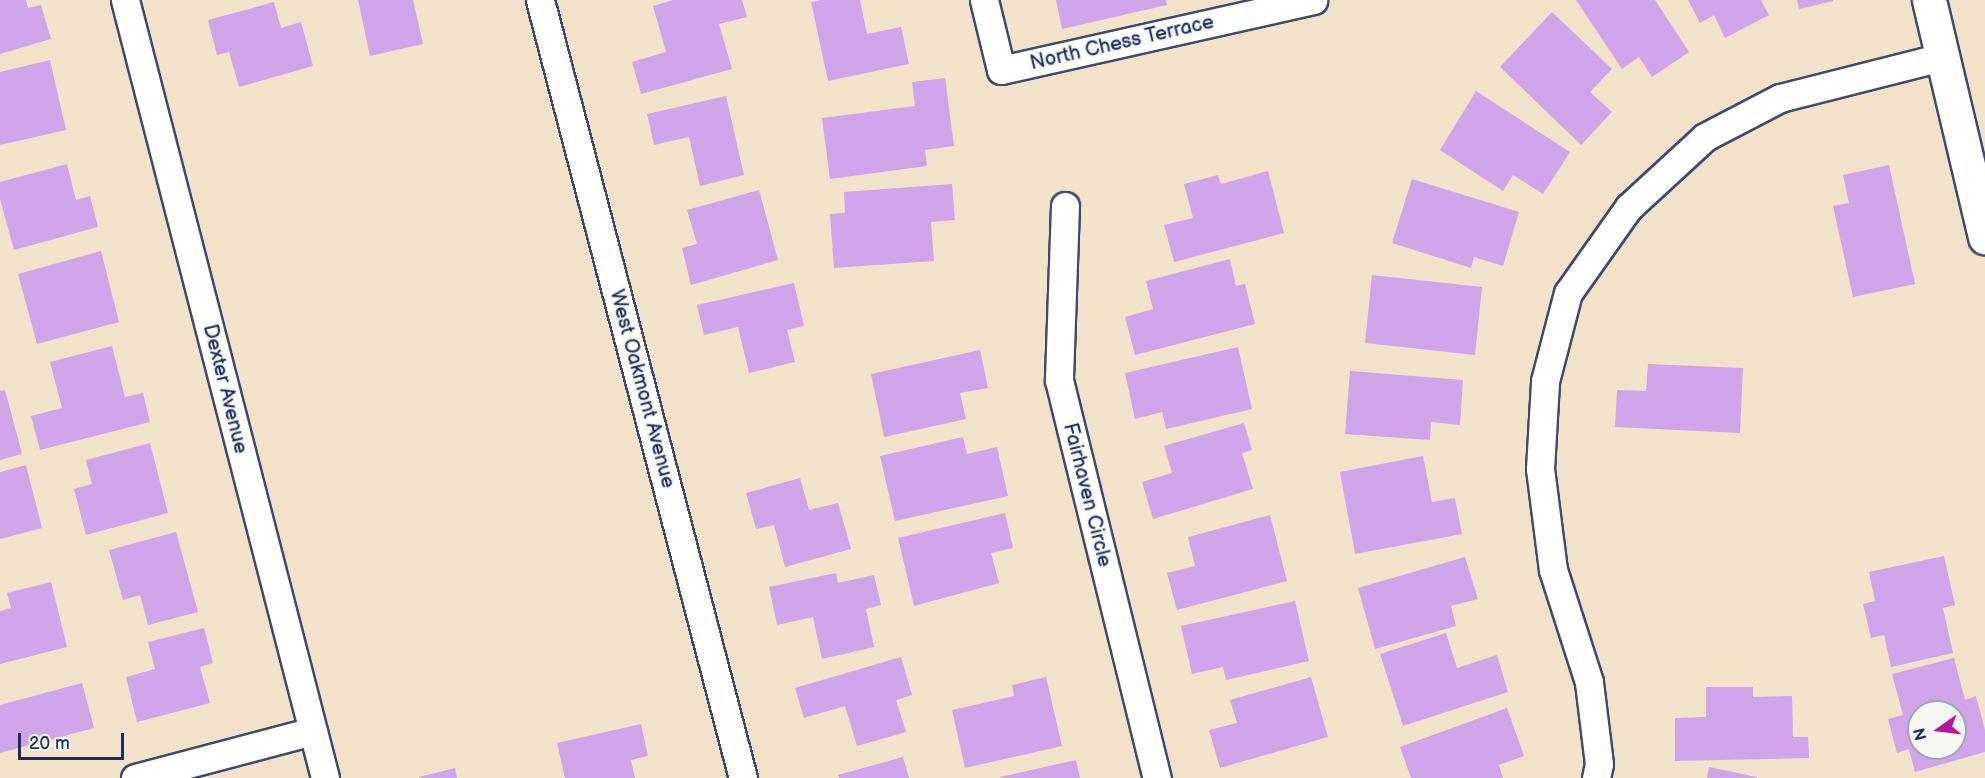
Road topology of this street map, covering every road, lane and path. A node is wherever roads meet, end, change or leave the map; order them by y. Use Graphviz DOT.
graph roads {
  1 [pos="125,0"];
  2 [pos="540,0"];
  3 [pos="984,0"];
  4 [pos="1313,0"];
  5 [pos="1929,0"];
  6 [pos="1942,57"];
  7 [pos="1065,206"];
  8 [pos="1985,237"];
  9 [pos="313,731"];
  10 [pos="135,778"];
  11 [pos="325,778"];
  12 [pos="743,778"];
  13 [pos="1157,778"];
  14 [pos="1596,778"];
  1 -- 9 [label="street, Dexter Avenue"];
  2 -- 12 [label="street, West Oakmont Avenue"];
  3 -- 4 [label="street, North Chess Terrace"];
  5 -- 6 [label="street"];
  6 -- 8 [label="street"];
  6 -- 14 [label="street"];
  7 -- 13 [label="street, Fairhaven Circle"];
  9 -- 10 [label="street"];
  9 -- 11 [label="street, Dexter Avenue"];
}
